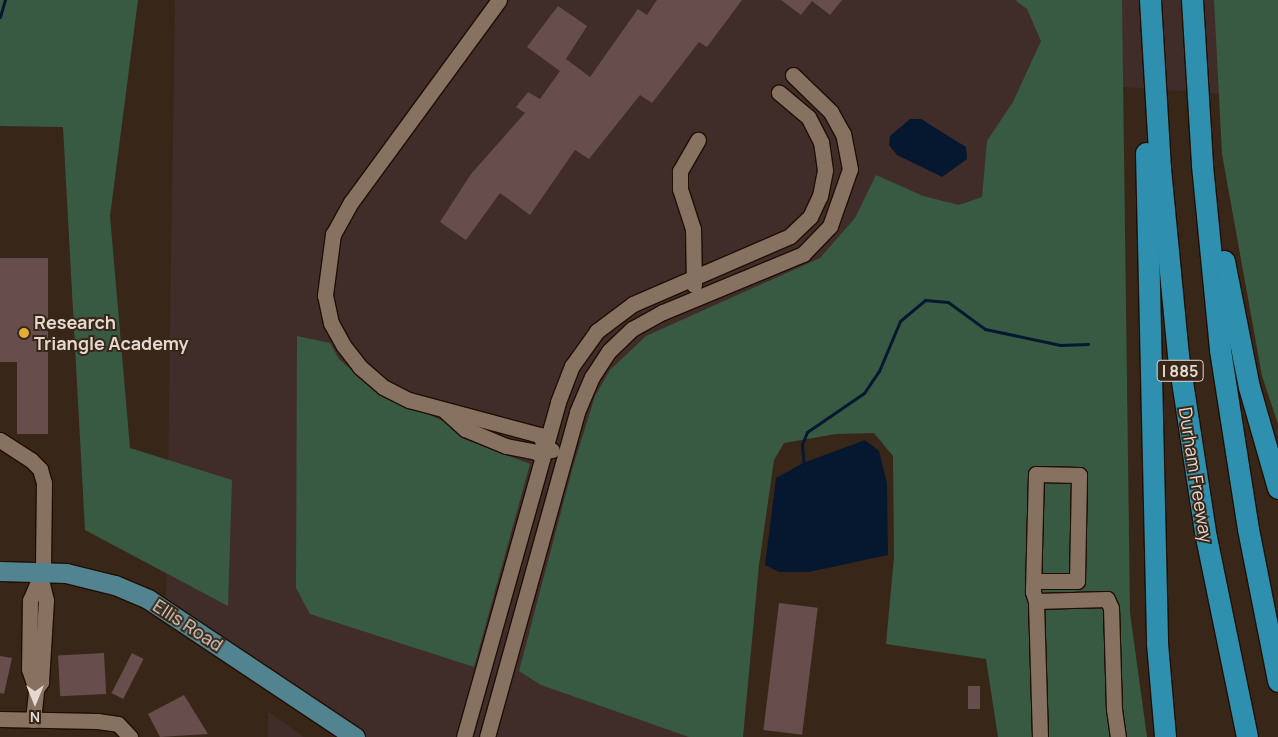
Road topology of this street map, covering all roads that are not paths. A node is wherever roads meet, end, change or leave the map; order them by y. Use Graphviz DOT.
graph roads {
  1 [pos="500,0"];
  2 [pos="1149,0"];
  3 [pos="1192,0"];
  4 [pos="793,75"];
  5 [pos="779,93"];
  6 [pos="1198,106"];
  7 [pos="698,140"];
  8 [pos="692,277"];
  9 [pos="696,298"];
  10 [pos="0,440"];
  11 [pos="545,448"];
  12 [pos="566,454"];
  13 [pos="1278,488"];
  14 [pos="0,571"];
  15 [pos="42,575"];
  16 [pos="1034,581"];
  17 [pos="1036,601"];
  18 [pos="495,634"];
  19 [pos="513,638"];
  20 [pos="1278,681"];
  21 [pos="0,719"];
  22 [pos="33,720"];
  23 [pos="130,737"];
  24 [pos="355,737"];
  25 [pos="464,737"];
  26 [pos="487,737"];
  27 [pos="1040,737"];
  28 [pos="1118,737"];
  29 [pos="1165,737"];
  30 [pos="1247,737"];
  1 -- 11 [label="street"];
  2 -- 29 [label="highway"];
  2 -- 30 [label="highway, Durham Freeway / I 885"];
  3 -- 6 [label="highway, I 885"];
  4 -- 9 [label="street"];
  5 -- 8 [label="street"];
  6 -- 13 [label="highway"];
  6 -- 20 [label="highway, I 885"];
  7 -- 8 [label="street"];
  8 -- 9 [label="street"];
  8 -- 11 [label="street"];
  9 -- 12 [label="street"];
  10 -- 15 [label="street"];
  11 -- 12 [label="street"];
  11 -- 18 [label="street"];
  12 -- 19 [label="street"];
  14 -- 15 [label="main road, Ellis Road"];
  15 -- 22 [label="street"];
  15 -- 24 [label="main road, Ellis Road"];
  16 -- 16 [label="street"];
  16 -- 17 [label="street"];
  17 -- 27 [label="street"];
  17 -- 28 [label="street"];
  18 -- 19 [label="street"];
  18 -- 25 [label="street"];
  19 -- 26 [label="street"];
  21 -- 22 [label="street"];
  22 -- 23 [label="street"];
}
